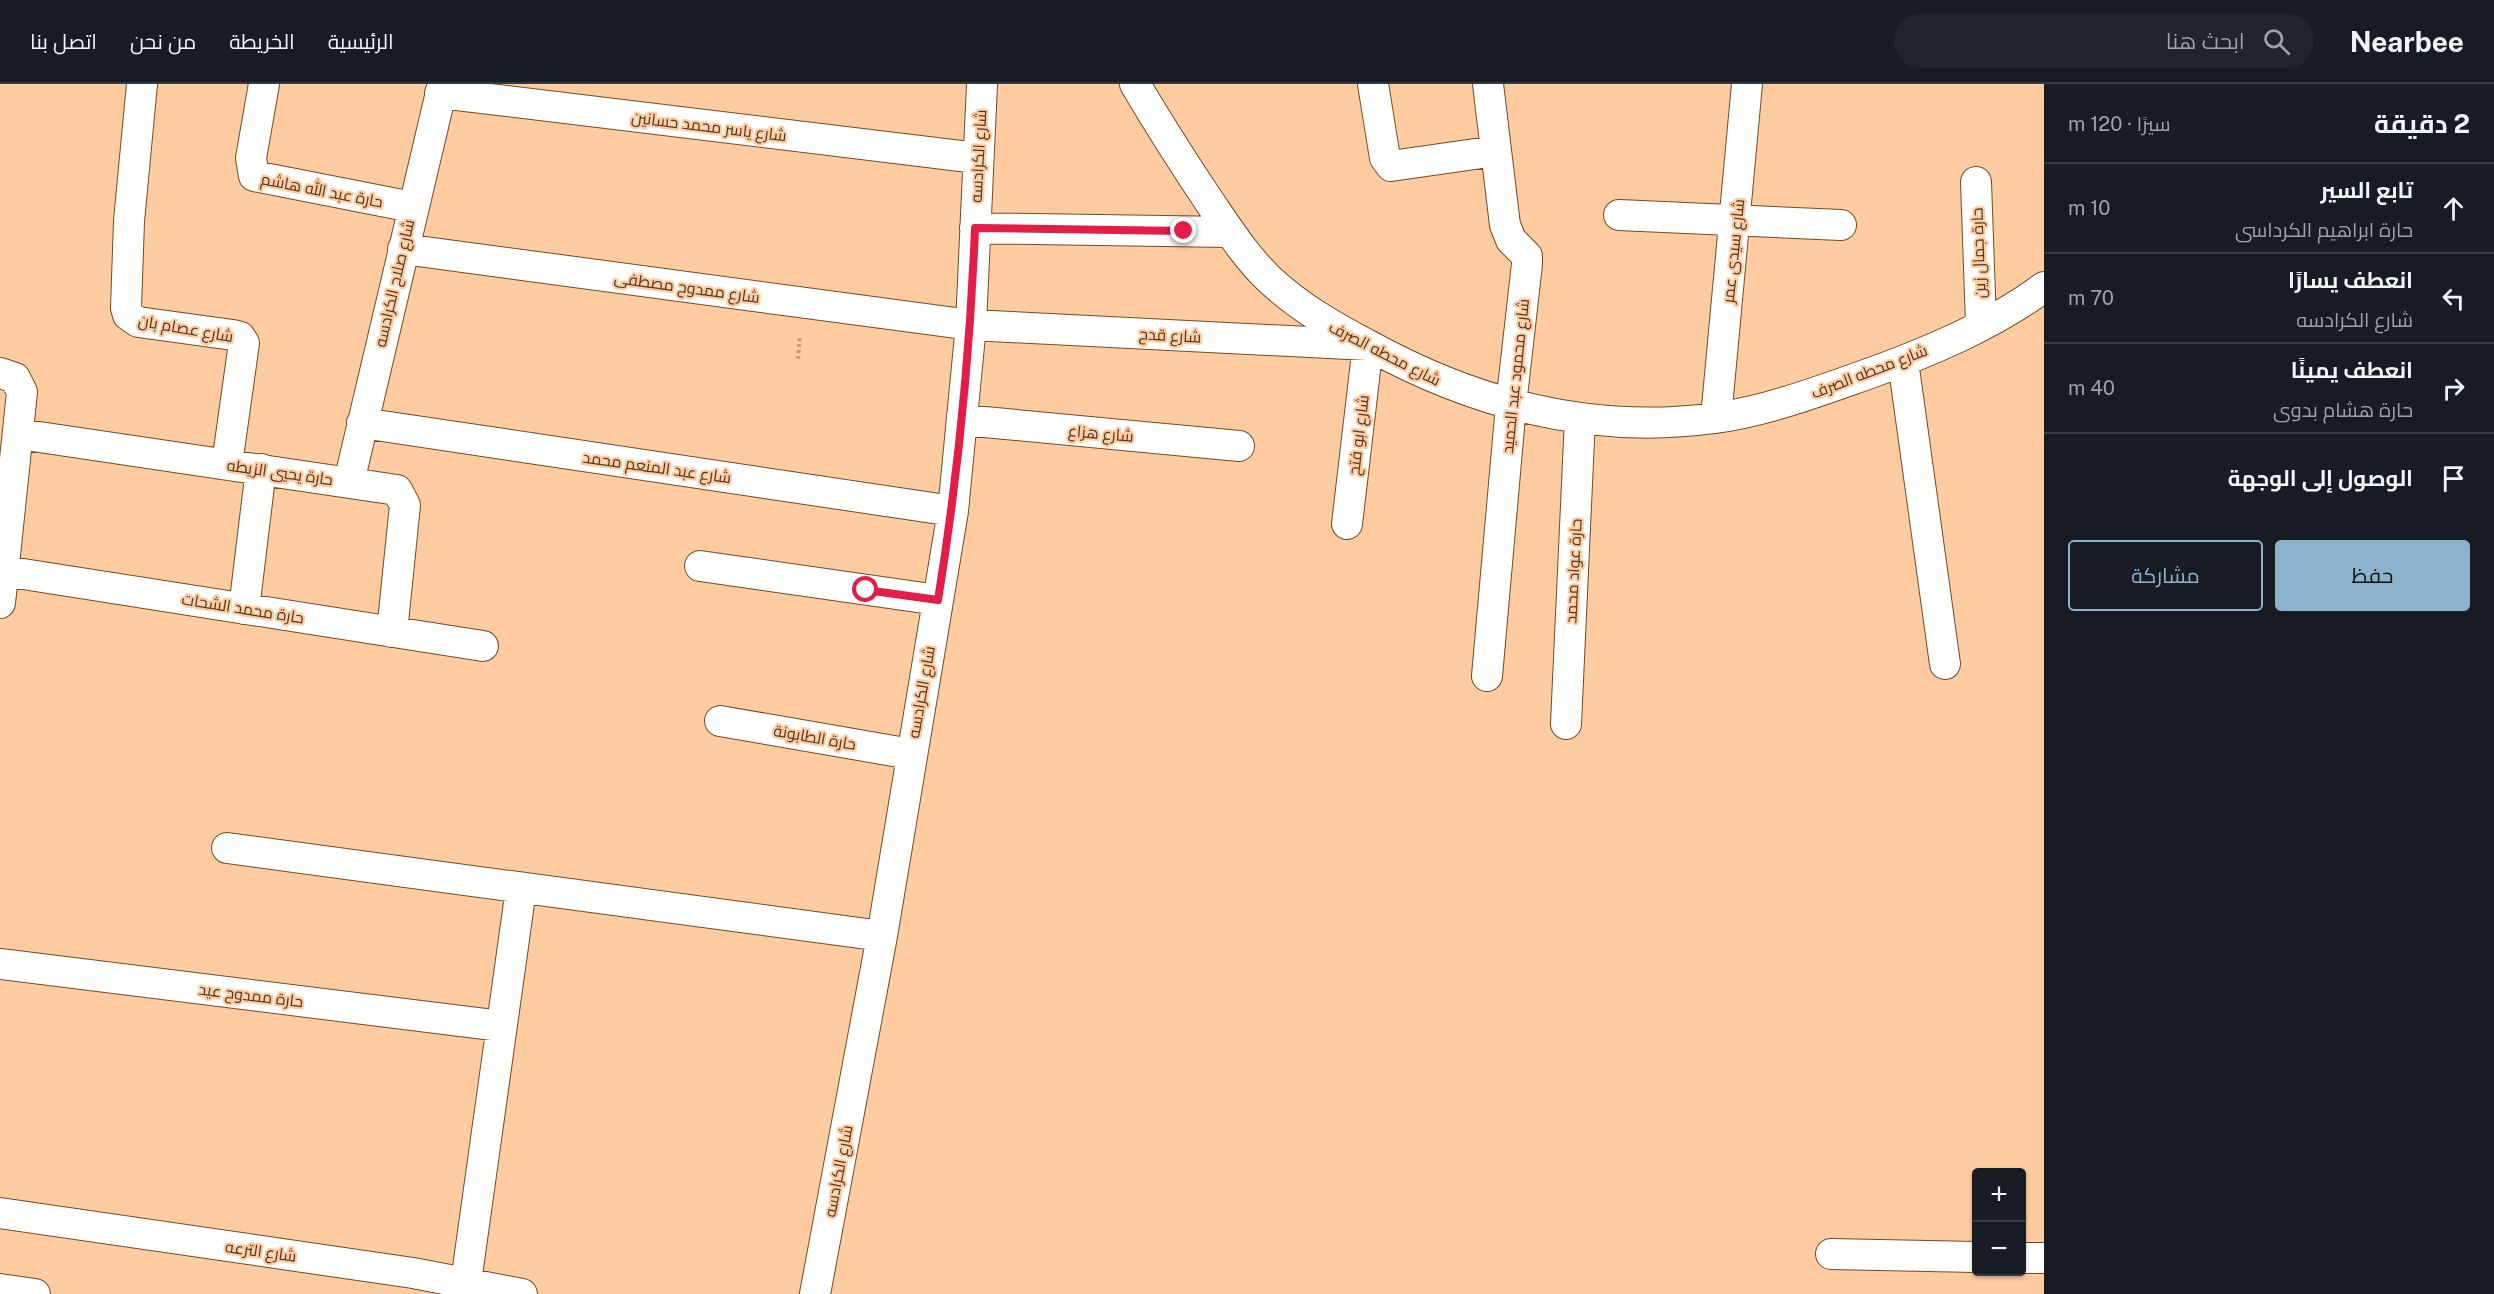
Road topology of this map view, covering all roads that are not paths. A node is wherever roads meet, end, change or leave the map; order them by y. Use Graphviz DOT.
graph roads {
  1 [pos="142,84"];
  2 [pos="264,84"];
  3 [pos="982,84"];
  4 [pos="1135,84"];
  5 [pos="1373,84"];
  6 [pos="1488,84"];
  7 [pos="1748,84"];
  8 [pos="442,89"];
  9 [pos="1496,152"];
  10 [pos="977,158"];
  11 [pos="1976,182"];
  12 [pos="412,207"];
  13 [pos="1619,215"];
  14 [pos="1736,220"];
  15 [pos="1841,225"];
  16 [pos="975,228"];
  17 [pos="1230,232"];
  18 [pos="403,249"];
  19 [pos="2044,287"];
  20 [pos="1981,324"];
  21 [pos="971,325"];
  22 [pos="1368,345"];
  23 [pos="1903,362"];
  24 [pos="0,373"];
  25 [pos="1511,405"];
  26 [pos="1580,418"];
  27 [pos="1716,418"];
  28 [pos="963,420"];
  29 [pos="362,423"];
  30 [pos="1239,446"];
  31 [pos="12,448"];
  32 [pos="227,464"];
  33 [pos="261,469"];
  34 [pos="349,482"];
  35 [pos="953,511"];
  36 [pos="1347,524"];
  37 [pos="700,566"];
  38 [pos="4,571"];
  39 [pos="938,600"];
  40 [pos="0,603"];
  41 [pos="244,609"];
  42 [pos="392,632"];
  43 [pos="483,646"];
  44 [pos="1945,664"];
  45 [pos="1487,676"];
  46 [pos="720,721"];
  47 [pos="1566,724"];
  48 [pos="911,754"];
  49 [pos="227,848"];
  50 [pos="521,889"];
  51 [pos="882,936"];
  52 [pos="0,964"];
  53 [pos="501,1026"];
  54 [pos="0,1213"];
  55 [pos="1831,1254"];
  56 [pos="1972,1257"];
  57 [pos="2026,1258"];
  58 [pos="2044,1258"];
  59 [pos="466,1282"];
  60 [pos="0,1289"];
  61 [pos="35,1294"];
  62 [pos="522,1294"];
  63 [pos="815,1294"];
  1 -- 32 [label="street, شارع عصام بان"];
  2 -- 12 [label="street, حارة عبد الله هاشم"];
  3 -- 10 [label="street, شارع الكرادسه"];
  4 -- 17 [label="street, شارع محطه الصرف"];
  5 -- 9 [label="street"];
  6 -- 9 [label="street, شارع محمود عبد الحميد"];
  7 -- 14 [label="street, شارع سيدى عمر"];
  8 -- 10 [label="street, شارع ياسر محمد حسانين"];
  8 -- 12 [label="street, شارع صلاح الكرادسه"];
  9 -- 25 [label="street, شارع محمود عبد الحميد"];
  10 -- 16 [label="street, شارع الكرادسه"];
  11 -- 20 [label="street, حارة جمال زين"];
  12 -- 18 [label="street, شارع صلاح الكرادسه"];
  13 -- 14 [label="street"];
  14 -- 15 [label="street"];
  14 -- 27 [label="street, شارع سيدى عمر"];
  16 -- 17 [label="street"];
  16 -- 21 [label="street, شارع الكرادسه"];
  17 -- 22 [label="street, شارع محطه الصرف"];
  18 -- 21 [label="street, شارع ممدوح مصطفى"];
  18 -- 29 [label="street, شارع صلاح الكرادسه"];
  19 -- 20 [label="street, شارع محطه الصرف"];
  20 -- 23 [label="street, شارع محطه الصرف"];
  21 -- 22 [label="street, شارع قدح"];
  21 -- 28 [label="street, شارع الكرادسه"];
  22 -- 25 [label="street, شارع محطه الصرف"];
  22 -- 36 [label="street, شارع ابو فتح"];
  23 -- 27 [label="street, شارع محطه الصرف"];
  23 -- 44 [label="street"];
  24 -- 31 [label="street"];
  25 -- 26 [label="street, شارع محطه الصرف"];
  25 -- 45 [label="street, شارع محمود عبد الحميد"];
  26 -- 27 [label="street, شارع محطه الصرف"];
  26 -- 47 [label="street, حارة عواد محمد"];
  28 -- 30 [label="street, شارع هزاع"];
  28 -- 35 [label="street, شارع الكرادسه"];
  29 -- 34 [label="street, شارع صلاح الكرادسه"];
  29 -- 35 [label="street, شارع عبد المنعم محمد"];
  31 -- 32 [label="street, حارة يحيي الزيطه"];
  31 -- 38 [label="street"];
  32 -- 33 [label="street, حارة يحيي الزيطه"];
  33 -- 34 [label="street, حارة يحيي الزيطه"];
  33 -- 41 [label="street"];
  34 -- 42 [label="street, حارة يحيي الزيطه"];
  35 -- 39 [label="street, شارع الكرادسه"];
  37 -- 39 [label="street"];
  38 -- 40 [label="street"];
  38 -- 41 [label="street, حارة محمد الشحات"];
  39 -- 48 [label="street, شارع الكرادسه"];
  41 -- 42 [label="street, حارة محمد الشحات"];
  42 -- 43 [label="street, حارة محمد الشحات"];
  46 -- 48 [label="street, حارة الطابونة"];
  48 -- 51 [label="street, شارع الكرادسه"];
  49 -- 50 [label="street"];
  50 -- 51 [label="street"];
  50 -- 53 [label="street"];
  51 -- 63 [label="street, شارع الكرادسه"];
  52 -- 53 [label="street, حارة ممدوح عيد"];
  53 -- 59 [label="street"];
  54 -- 59 [label="street, شارع الترعه"];
  55 -- 56 [label="street"];
  57 -- 58 [label="street"];
  59 -- 62 [label="street, شارع الترعه"];
  60 -- 61 [label="street"];
}
